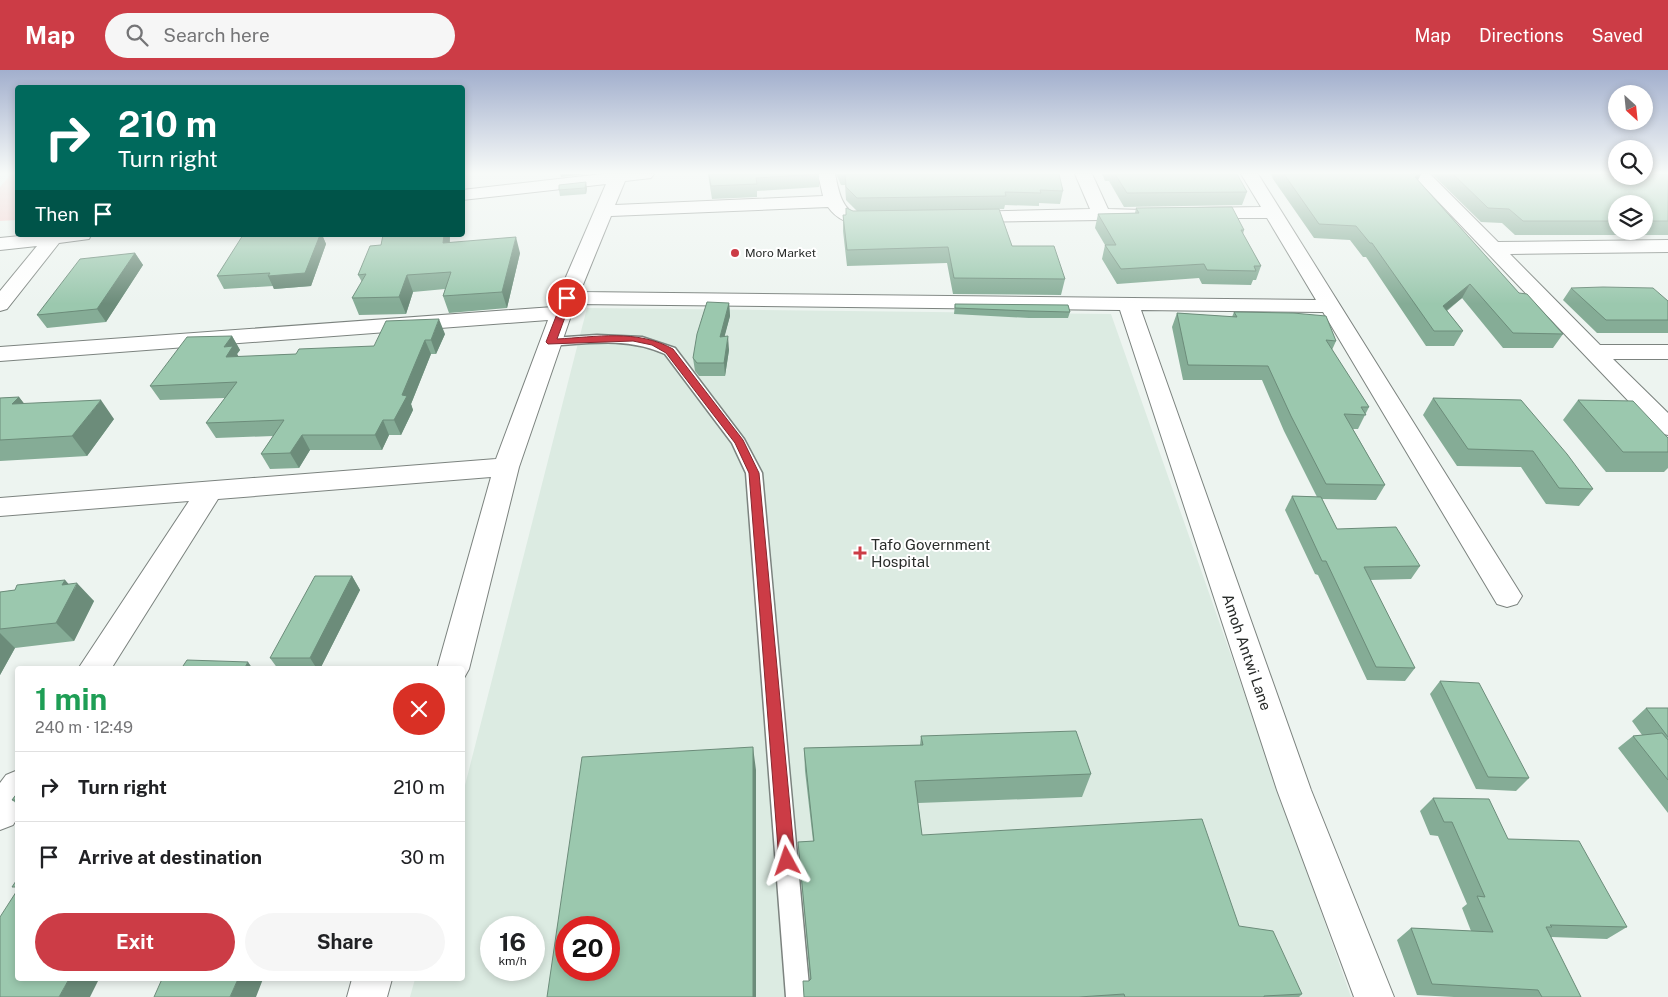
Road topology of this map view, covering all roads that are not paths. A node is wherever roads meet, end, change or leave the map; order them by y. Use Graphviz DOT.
graph roads {
  1 [pos="601,217"];
  2 [pos="850,217"];
  3 [pos="1276,217"];
  4 [pos="1463,217"];
  5 [pos="903,218"];
  6 [pos="63,237"];
  7 [pos="53,238"];
  8 [pos="0,244"];
  9 [pos="1668,246"];
  10 [pos="1494,248"];
  11 [pos="1128,304"];
  12 [pos="0,305"];
  13 [pos="564,306"];
  14 [pos="1330,306"];
  15 [pos="551,342"];
  16 [pos="1593,352"];
  17 [pos="1668,352"];
  18 [pos="0,354"];
  19 [pos="1668,427"];
  20 [pos="506,467"];
  21 [pos="210,490"];
  22 [pos="0,507"];
  23 [pos="1507,596"];
  24 [pos="96,666"];
  25 [pos="454,666"];
  26 [pos="15,790"];
  27 [pos="0,813"];
  28 [pos="371,981"];
  29 [pos="367,997"];
  30 [pos="798,997"];
  31 [pos="1374,997"];
  1 -- 13 [label="street"];
  2 -- 5 [label="street"];
  3 -- 14 [label="street"];
  4 -- 10 [label="street"];
  6 -- 7 [label="street"];
  7 -- 8 [label="street"];
  7 -- 12 [label="street"];
  9 -- 10 [label="street"];
  10 -- 16 [label="street"];
  11 -- 13 [label="street"];
  11 -- 14 [label="street"];
  11 -- 31 [label="street, Amoh Antwi Lane"];
  13 -- 15 [label="street"];
  13 -- 18 [label="street"];
  14 -- 23 [label="street"];
  15 -- 20 [label="street"];
  15 -- 30 [label="lane"];
  16 -- 17 [label="street"];
  16 -- 19 [label="street"];
  20 -- 21 [label="street"];
  20 -- 25 [label="street"];
  21 -- 22 [label="street"];
  21 -- 24 [label="street"];
  26 -- 27 [label="street"];
  28 -- 29 [label="street"];
}
